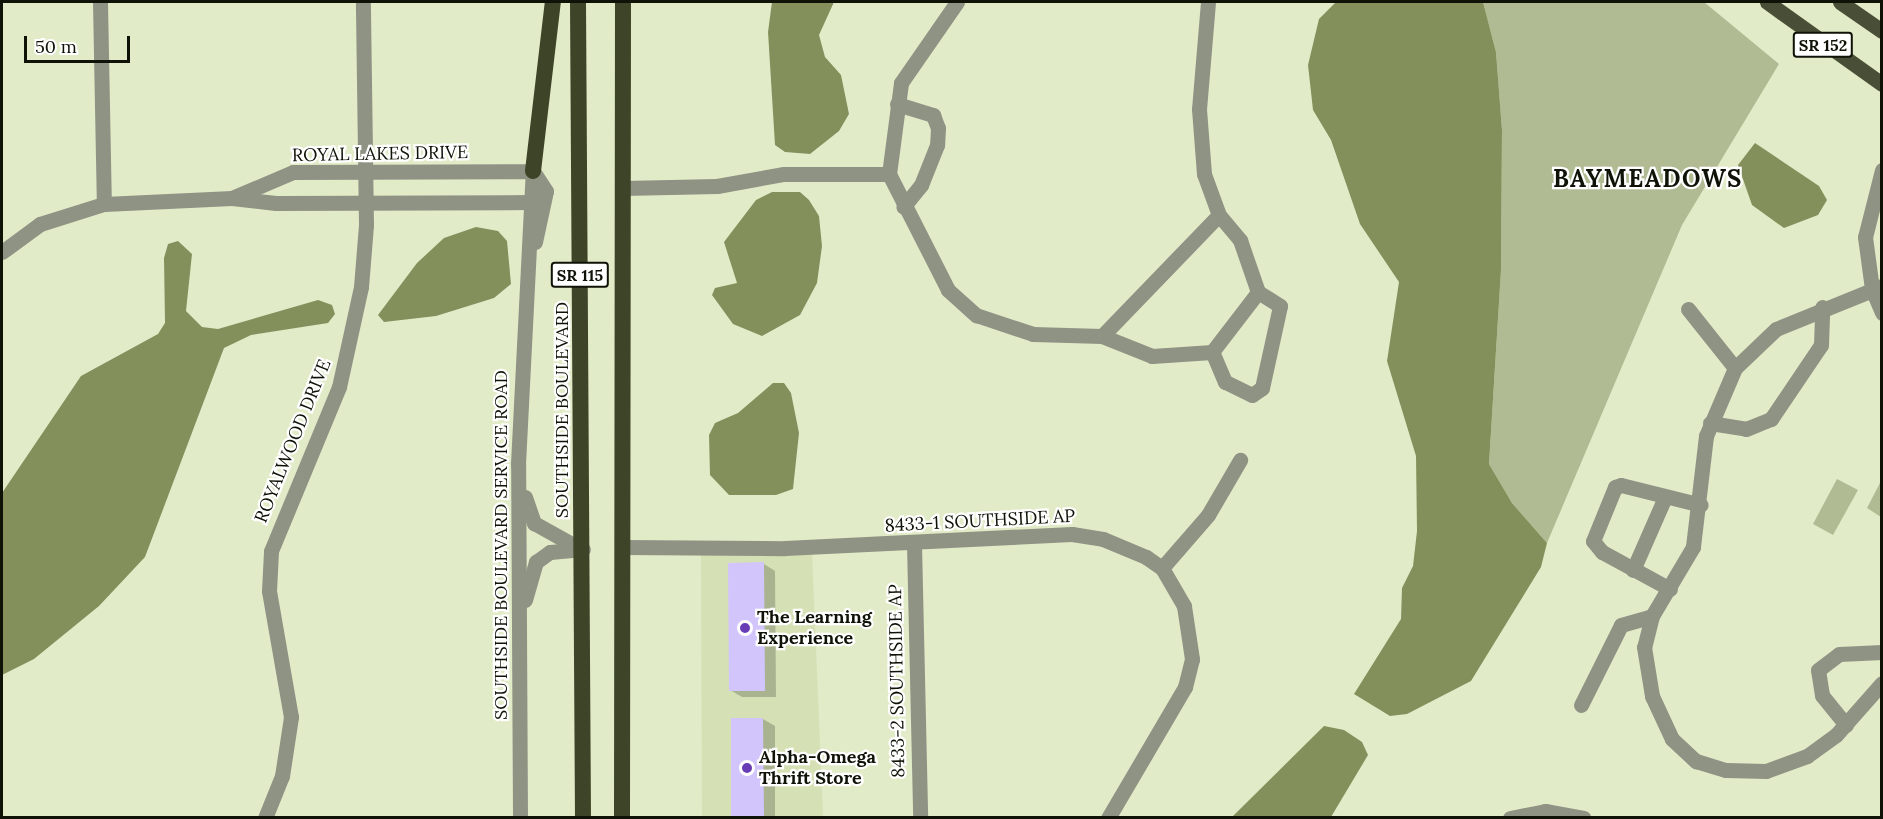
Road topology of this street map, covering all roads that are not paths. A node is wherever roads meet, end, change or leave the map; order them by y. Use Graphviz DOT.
graph roads {
  1 [pos="100,2"];
  2 [pos="363,2"];
  3 [pos="553,2"];
  4 [pos="578,2"];
  5 [pos="623,2"];
  6 [pos="957,2"];
  7 [pos="1208,2"];
  8 [pos="1767,2"];
  9 [pos="1840,2"];
  10 [pos="1881,31"];
  11 [pos="1881,84"];
  12 [pos="897,104"];
  13 [pos="1881,170"];
  14 [pos="533,171"];
  15 [pos="362,173"];
  16 [pos="889,174"];
  17 [pos="624,188"];
  18 [pos="232,198"];
  19 [pos="530,202"];
  20 [pos="364,203"];
  21 [pos="104,204"];
  22 [pos="903,207"];
  23 [pos="1219,215"];
  24 [pos="2,252"];
  25 [pos="527,274"];
  26 [pos="1876,287"];
  27 [pos="1258,292"];
  28 [pos="1822,307"];
  29 [pos="1688,309"];
  30 [pos="1881,313"];
  31 [pos="1102,336"];
  32 [pos="1212,352"];
  33 [pos="1735,368"];
  34 [pos="1710,423"];
  35 [pos="1240,460"];
  36 [pos="518,464"];
  37 [pos="1665,497"];
  38 [pos="1701,505"];
  39 [pos="914,544"];
  40 [pos="622,547"];
  41 [pos="583,549"];
  42 [pos="1162,568"];
  43 [pos="1633,570"];
  44 [pos="1670,589"];
  45 [pos="1652,616"];
  46 [pos="519,633"];
  47 [pos="1881,652"];
  48 [pos="1881,683"];
  49 [pos="1581,705"];
  50 [pos="1846,725"];
  51 [pos="265,818"];
  52 [pos="520,818"];
  53 [pos="583,818"];
  54 [pos="622,818"];
  55 [pos="920,818"];
  56 [pos="1108,818"];
  57 [pos="1510,818"];
  58 [pos="1582,818"];
  1 -- 21 [label="street"];
  2 -- 15 [label="street, ROYALWOOD DRIVE"];
  3 -- 14 [label="highway"];
  4 -- 41 [label="highway, SOUTHSIDE BOULEVARD / SR 115"];
  5 -- 17 [label="highway, SR 115"];
  6 -- 12 [label="street"];
  7 -- 23 [label="street"];
  8 -- 11 [label="main road, SR 152"];
  9 -- 10 [label="main road, SR 152"];
  12 -- 16 [label="street"];
  12 -- 22 [label="street"];
  13 -- 26 [label="street"];
  14 -- 15 [label="street, ROYAL LAKES DRIVE"];
  14 -- 19 [label="street, SOUTHSIDE BOULEVARD SERVICE ROAD"];
  14 -- 25 [label="street, SOUTHSIDE BOULEVARD SERVICE ROAD"];
  15 -- 18 [label="street, ROYAL LAKES DRIVE"];
  15 -- 20 [label="street, ROYALWOOD DRIVE"];
  16 -- 17 [label="street"];
  16 -- 22 [label="street"];
  17 -- 40 [label="highway, SR 115"];
  18 -- 20 [label="street, ROYAL LAKES DRIVE"];
  18 -- 21 [label="street, ROYAL LAKES DRIVE"];
  19 -- 20 [label="street, ROYAL LAKES DRIVE"];
  19 -- 25 [label="street, SOUTHSIDE BOULEVARD SERVICE ROAD"];
  20 -- 51 [label="street, ROYALWOOD DRIVE"];
  21 -- 24 [label="street, ROYAL LAKES DRIVE"];
  22 -- 31 [label="street"];
  23 -- 27 [label="street"];
  23 -- 31 [label="street"];
  25 -- 36 [label="street, SOUTHSIDE BOULEVARD SERVICE ROAD"];
  26 -- 28 [label="street"];
  26 -- 30 [label="street"];
  27 -- 32 [label="street"];
  27 -- 32 [label="street"];
  28 -- 33 [label="street"];
  28 -- 34 [label="street"];
  29 -- 33 [label="street"];
  31 -- 32 [label="street"];
  33 -- 34 [label="street"];
  34 -- 38 [label="street"];
  35 -- 42 [label="street"];
  36 -- 41 [label="street"];
  36 -- 46 [label="street, SOUTHSIDE BOULEVARD SERVICE ROAD"];
  37 -- 38 [label="street"];
  37 -- 43 [label="street"];
  37 -- 43 [label="street"];
  38 -- 44 [label="street"];
  39 -- 40 [label="street, 8433-1 SOUTHSIDE AP"];
  39 -- 42 [label="street, 8433-1 SOUTHSIDE AP"];
  39 -- 55 [label="street, 8433-2 SOUTHSIDE AP"];
  40 -- 54 [label="highway, SR 115"];
  41 -- 46 [label="street"];
  41 -- 53 [label="highway, SOUTHSIDE BOULEVARD / SR 115"];
  42 -- 56 [label="street"];
  43 -- 44 [label="street"];
  44 -- 45 [label="street"];
  45 -- 49 [label="street"];
  45 -- 50 [label="street"];
  46 -- 52 [label="street, SOUTHSIDE BOULEVARD SERVICE ROAD"];
  47 -- 50 [label="street"];
  48 -- 50 [label="street"];
  57 -- 58 [label="street"];
}
